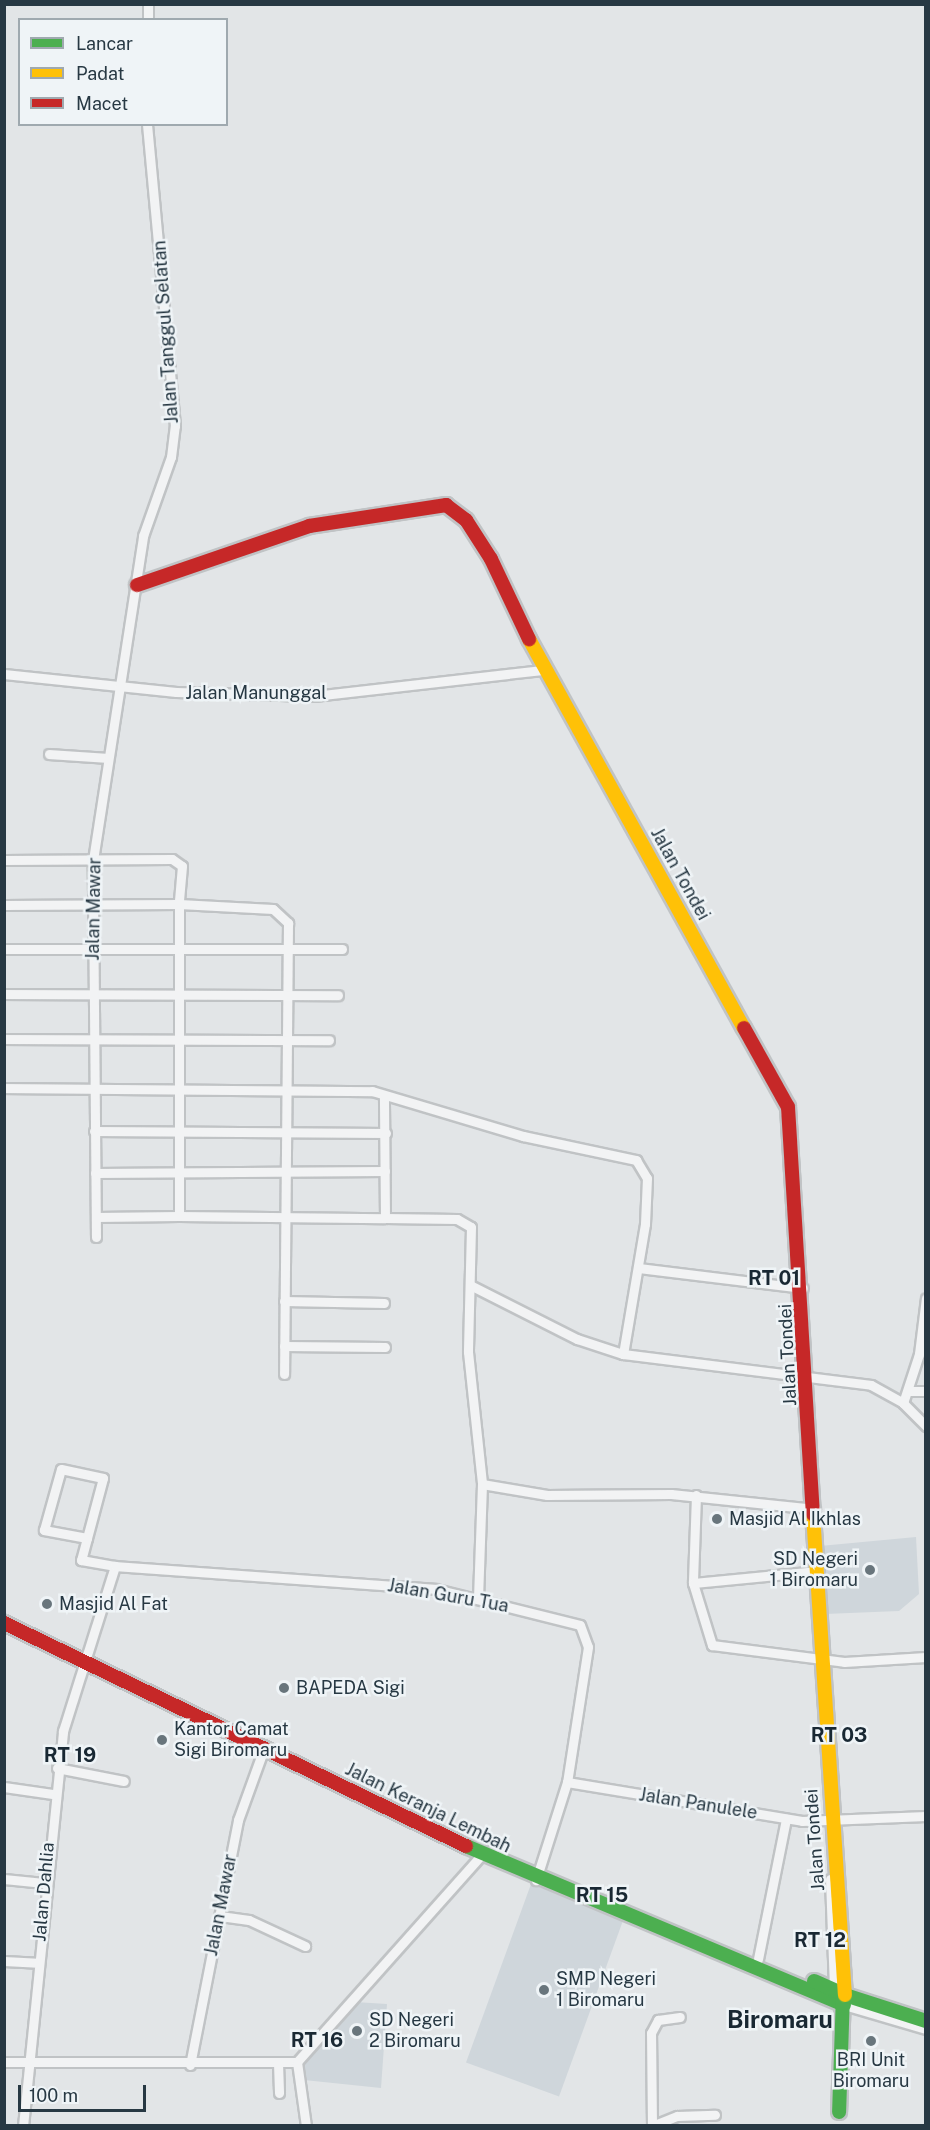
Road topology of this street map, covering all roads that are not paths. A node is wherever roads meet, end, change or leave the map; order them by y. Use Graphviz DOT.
graph roads {
  1 [pos="147,126"];
  2 [pos="137,585"];
  3 [pos="543,670"];
  4 [pos="4,674"];
  5 [pos="120,685"];
  6 [pos="49,754"];
  7 [pos="108,758"];
  8 [pos="4,860"];
  9 [pos="93,860"];
  10 [pos="179,904"];
  11 [pos="4,905"];
  12 [pos="92,905"];
  13 [pos="93,948"];
  14 [pos="4,949"];
  15 [pos="180,949"];
  16 [pos="290,949"];
  17 [pos="342,949"];
  18 [pos="93,993"];
  19 [pos="179,993"];
  20 [pos="288,993"];
  21 [pos="4,994"];
  22 [pos="338,995"];
  23 [pos="179,1038"];
  24 [pos="288,1038"];
  25 [pos="4,1039"];
  26 [pos="92,1039"];
  27 [pos="329,1040"];
  28 [pos="285,1087"];
  29 [pos="4,1088"];
  30 [pos="93,1088"];
  31 [pos="179,1088"];
  32 [pos="384,1098"];
  33 [pos="179,1130"];
  34 [pos="94,1131"];
  35 [pos="286,1133"];
  36 [pos="386,1133"];
  37 [pos="177,1171"];
  38 [pos="385,1171"];
  39 [pos="285,1172"];
  40 [pos="95,1173"];
  41 [pos="179,1216"];
  42 [pos="96,1217"];
  43 [pos="284,1217"];
  44 [pos="385,1218"];
  45 [pos="96,1237"];
  46 [pos="639,1268"];
  47 [pos="472,1286"];
  48 [pos="803,1288"];
  49 [pos="926,1298"];
  50 [pos="284,1301"];
  51 [pos="384,1303"];
  52 [pos="284,1346"];
  53 [pos="385,1347"];
  54 [pos="623,1354"];
  55 [pos="922,1354"];
  56 [pos="284,1374"];
  57 [pos="807,1377"];
  58 [pos="910,1391"];
  59 [pos="926,1391"];
  60 [pos="903,1403"];
  61 [pos="926,1426"];
  62 [pos="482,1484"];
  63 [pos="696,1496"];
  64 [pos="815,1509"];
  65 [pos="87,1538"];
  66 [pos="115,1566"];
  67 [pos="819,1571"];
  68 [pos="693,1583"];
  69 [pos="478,1599"];
  70 [pos="4,1623"];
  71 [pos="926,1657"];
  72 [pos="823,1660"];
  73 [pos="86,1662"];
  74 [pos="264,1748"];
  75 [pos="57,1768"];
  76 [pos="124,1781"];
  77 [pos="567,1782"];
  78 [pos="4,1787"];
  79 [pos="52,1794"];
  80 [pos="926,1816"];
  81 [pos="786,1819"];
  82 [pos="830,1821"];
  83 [pos="483,1853"];
  84 [pos="4,1879"];
  85 [pos="536,1880"];
  86 [pos="44,1883"];
  87 [pos="220,1916"];
  88 [pos="693,1941"];
  89 [pos="305,1946"];
  90 [pos="758,1959"];
  91 [pos="4,1960"];
  92 [pos="38,1963"];
  93 [pos="839,1998"];
  94 [pos="680,2017"];
  95 [pos="926,2021"];
  96 [pos="926,2029"];
  97 [pos="4,2062"];
  98 [pos="297,2062"];
  99 [pos="29,2063"];
  100 [pos="278,2063"];
  101 [pos="190,2065"];
  102 [pos="279,2093"];
  103 [pos="715,2115"];
  104 [pos="839,2119"];
  105 [pos="23,2126"];
  106 [pos="306,2126"];
  107 [pos="652,2126"];
  1 -- 2 [label="street, Jalan Tanggul Selatan"];
  2 -- 3 [label="street, Jalan Tondei"];
  2 -- 5 [label="street, Jalan Mawar"];
  3 -- 5 [label="street, Jalan Manunggal"];
  3 -- 48 [label="street, Jalan Tondei"];
  4 -- 5 [label="street, Jalan Manunggal"];
  5 -- 7 [label="street, Jalan Mawar"];
  6 -- 7 [label="street"];
  7 -- 9 [label="street, Jalan Mawar"];
  8 -- 9 [label="street"];
  9 -- 10 [label="street"];
  9 -- 12 [label="street, Jalan Mawar"];
  10 -- 12 [label="street"];
  10 -- 15 [label="street"];
  10 -- 16 [label="street"];
  11 -- 12 [label="street"];
  12 -- 13 [label="street, Jalan Mawar"];
  13 -- 14 [label="street"];
  13 -- 15 [label="street"];
  13 -- 18 [label="street, Jalan Mawar"];
  15 -- 16 [label="street"];
  15 -- 19 [label="street"];
  16 -- 17 [label="street"];
  16 -- 20 [label="street"];
  18 -- 19 [label="street"];
  18 -- 21 [label="street"];
  18 -- 26 [label="street, Jalan Mawar"];
  19 -- 20 [label="street"];
  19 -- 23 [label="street"];
  20 -- 22 [label="street"];
  20 -- 24 [label="street"];
  23 -- 24 [label="street"];
  23 -- 26 [label="street"];
  23 -- 31 [label="street"];
  24 -- 27 [label="street"];
  24 -- 28 [label="street"];
  25 -- 26 [label="street"];
  26 -- 30 [label="street, Jalan Mawar"];
  28 -- 31 [label="street"];
  28 -- 32 [label="street"];
  28 -- 35 [label="street"];
  29 -- 30 [label="street"];
  30 -- 31 [label="street"];
  30 -- 34 [label="street, Jalan Mawar"];
  31 -- 33 [label="street"];
  32 -- 36 [label="street"];
  32 -- 46 [label="street"];
  33 -- 34 [label="street"];
  33 -- 35 [label="street"];
  33 -- 37 [label="street"];
  34 -- 40 [label="street, Jalan Mawar"];
  35 -- 36 [label="street"];
  35 -- 39 [label="street"];
  36 -- 38 [label="street"];
  37 -- 39 [label="street"];
  37 -- 40 [label="street"];
  37 -- 41 [label="street"];
  38 -- 39 [label="street"];
  38 -- 44 [label="street"];
  39 -- 43 [label="street"];
  40 -- 42 [label="street, Jalan Mawar"];
  41 -- 42 [label="street"];
  41 -- 43 [label="street"];
  42 -- 45 [label="street, Jalan Mawar"];
  43 -- 44 [label="street"];
  43 -- 50 [label="street"];
  44 -- 47 [label="street"];
  46 -- 48 [label="street"];
  46 -- 54 [label="street"];
  47 -- 54 [label="street"];
  47 -- 62 [label="street"];
  48 -- 57 [label="street, Jalan Tondei"];
  49 -- 55 [label="street"];
  50 -- 51 [label="street"];
  50 -- 52 [label="street"];
  52 -- 53 [label="street"];
  52 -- 56 [label="street"];
  54 -- 57 [label="street"];
  55 -- 58 [label="street"];
  57 -- 60 [label="street"];
  57 -- 64 [label="street, Jalan Tondei"];
  58 -- 59 [label="street"];
  58 -- 60 [label="street"];
  60 -- 61 [label="street"];
  62 -- 63 [label="street"];
  62 -- 69 [label="street"];
  63 -- 64 [label="street"];
  63 -- 68 [label="street"];
  64 -- 67 [label="street, Jalan Tondei"];
  65 -- 65 [label="street"];
  65 -- 66 [label="street, Jalan Guru Tua"];
  66 -- 69 [label="street, Jalan Guru Tua"];
  66 -- 73 [label="street"];
  67 -- 68 [label="street"];
  67 -- 72 [label="street, Jalan Tondei"];
  68 -- 72 [label="street"];
  69 -- 77 [label="street, Jalan Guru Tua"];
  70 -- 73 [label="street, Jalan Keranja Lembah"];
  71 -- 72 [label="street"];
  72 -- 82 [label="street, Jalan Tondei"];
  73 -- 74 [label="street, Jalan Keranja Lembah"];
  73 -- 75 [label="street, Jalan Dahlia"];
  74 -- 83 [label="street, Jalan Keranja Lembah"];
  74 -- 87 [label="street, Jalan Mawar"];
  75 -- 76 [label="street"];
  75 -- 79 [label="street, Jalan Dahlia"];
  77 -- 81 [label="street, Jalan Panulele"];
  77 -- 85 [label="street, Jalan Guru Tua"];
  78 -- 79 [label="street"];
  79 -- 86 [label="street, Jalan Dahlia"];
  80 -- 82 [label="street, Jalan Panulele"];
  81 -- 82 [label="street, Jalan Panulele"];
  81 -- 90 [label="street"];
  82 -- 93 [label="street, Jalan Tondei"];
  83 -- 85 [label="street, Jalan Keranja Lembah"];
  83 -- 98 [label="street"];
  84 -- 86 [label="street"];
  85 -- 88 [label="street, Jalan Keranja Lembah"];
  86 -- 92 [label="street, Jalan Dahlia"];
  87 -- 89 [label="street"];
  87 -- 101 [label="street, Jalan Mawar"];
  88 -- 90 [label="street"];
  88 -- 93 [label="street, Jalan Keranja Lembah"];
  90 -- 93 [label="street"];
  91 -- 92 [label="street"];
  92 -- 99 [label="street, Jalan Dahlia"];
  93 -- 95 [label="street"];
  93 -- 96 [label="street"];
  93 -- 104 [label="street, Jalan Tondei"];
  94 -- 107 [label="street"];
  97 -- 99 [label="street"];
  98 -- 100 [label="street"];
  98 -- 106 [label="street"];
  99 -- 101 [label="street"];
  99 -- 105 [label="street, Jalan Dahlia"];
  100 -- 101 [label="street"];
  100 -- 102 [label="street"];
  103 -- 107 [label="street"];
}
